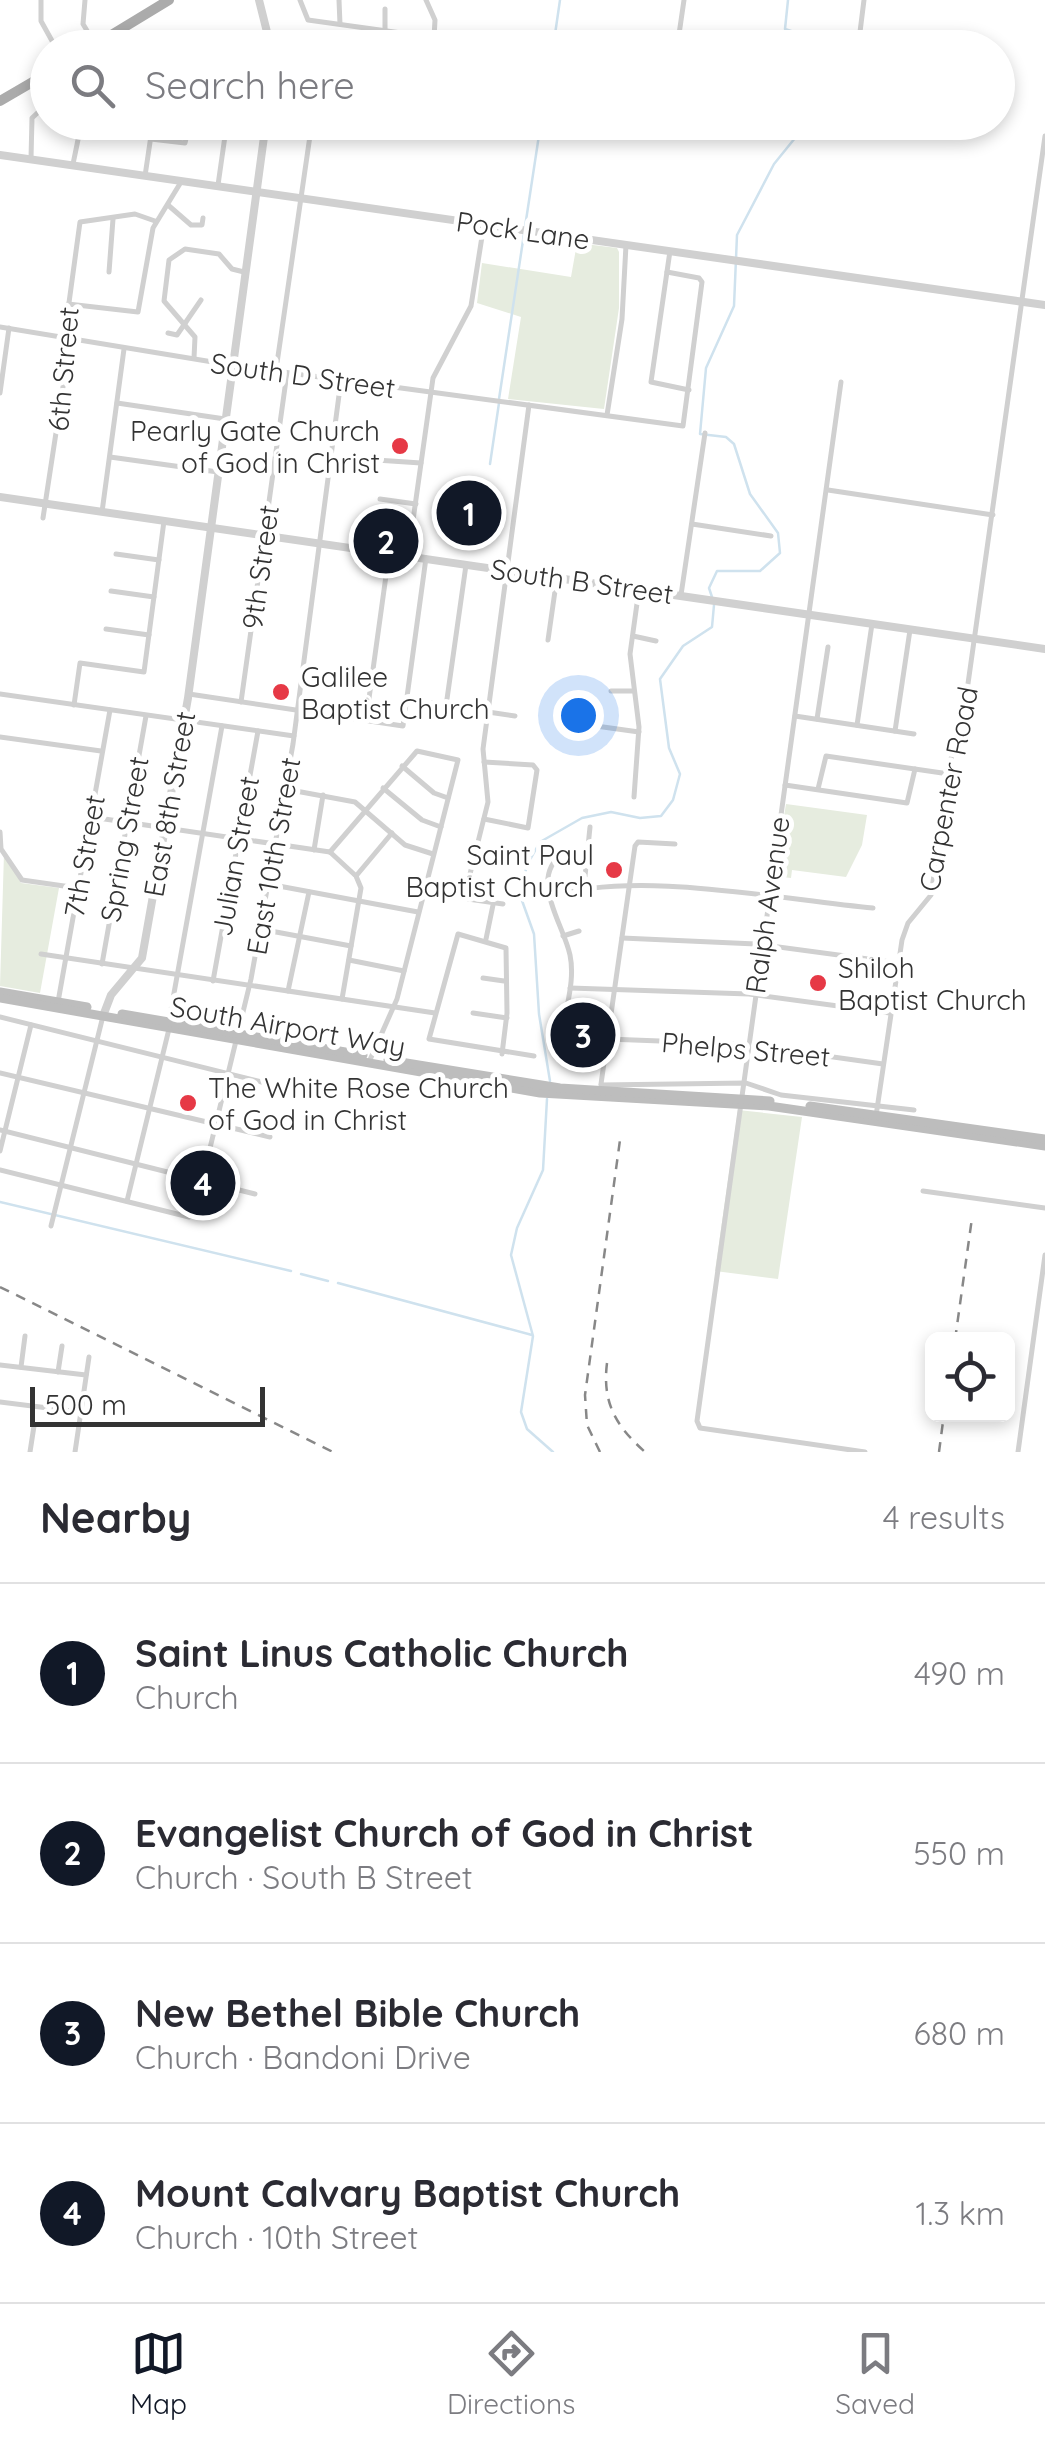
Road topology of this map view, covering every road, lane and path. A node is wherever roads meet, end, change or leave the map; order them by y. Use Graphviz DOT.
graph roads {
  1 [pos="41,0"];
  2 [pos="86,0"];
  3 [pos="169,0"];
  4 [pos="259,0"];
  5 [pos="300,0"];
  6 [pos="340,0"];
  7 [pos="426,0"];
  8 [pos="684,0"];
  9 [pos="864,0"];
  10 [pos="385,9"];
  11 [pos="340,24"];
  12 [pos="46,30"];
  13 [pos="85,30"];
  14 [pos="119,30"];
  15 [pos="266,30"];
  16 [pos="385,30"];
  17 [pos="434,30"];
  18 [pos="680,30"];
  19 [pos="860,30"];
  20 [pos="30,84"];
  21 [pos="0,102"];
  22 [pos="1045,136"];
  23 [pos="31,140"];
  24 [pos="78,140"];
  25 [pos="151,140"];
  26 [pos="158,140"];
  27 [pos="185,140"];
  28 [pos="224,140"];
  29 [pos="263,140"];
  30 [pos="309,140"];
  31 [pos="0,155"];
  32 [pos="31,158"];
  33 [pos="74,164"];
  34 [pos="145,176"];
  35 [pos="181,181"];
  36 [pos="218,186"];
  37 [pos="256,191"];
  38 [pos="301,198"];
  39 [pos="168,205"];
  40 [pos="203,218"];
  41 [pos="114,219"];
  42 [pos="156,221"];
  43 [pos="484,224"];
  44 [pos="626,245"];
  45 [pos="670,251"];
  46 [pos="109,272"];
  47 [pos="244,272"];
  48 [pos="667,272"];
  49 [pos="201,300"];
  50 [pos="1022,302"];
  51 [pos="68,304"];
  52 [pos="1045,305"];
  53 [pos="186,326"];
  54 [pos="0,327"];
  55 [pos="9,328"];
  56 [pos="168,333"];
  57 [pos="70,341"];
  58 [pos="124,349"];
  59 [pos="194,359"];
  60 [pos="231,364"];
  61 [pos="276,370"];
  62 [pos="287,372"];
  63 [pos="342,380"];
  64 [pos="841,382"];
  65 [pos="689,390"];
  66 [pos="0,393"];
  67 [pos="430,393"];
  68 [pos="117,404"];
  69 [pos="530,405"];
  70 [pos="607,415"];
  71 [pos="225,419"];
  72 [pos="705,433"];
  73 [pos="110,457"];
  74 [pos="376,460"];
  75 [pos="421,462"];
  76 [pos="218,472"];
  77 [pos="828,490"];
  78 [pos="0,497"];
  79 [pos="380,499"];
  80 [pos="46,504"];
  81 [pos="416,504"];
  82 [pos="994,511"];
  83 [pos="102,512"];
  84 [pos="44,518"];
  85 [pos="164,521"];
  86 [pos="692,524"];
  87 [pos="210,528"];
  88 [pos="264,536"];
  89 [pos="771,536"];
  90 [pos="319,543"];
  91 [pos="390,553"];
  92 [pos="116,554"];
  93 [pos="408,556"];
  94 [pos="426,558"];
  95 [pos="159,560"];
  96 [pos="466,564"];
  97 [pos="506,570"];
  98 [pos="557,577"];
  99 [pos="639,589"];
  100 [pos="111,591"];
  101 [pos="680,595"];
  102 [pos="154,597"];
  103 [pos="809,615"];
  104 [pos="872,624"];
  105 [pos="106,628"];
  106 [pos="910,630"];
  107 [pos="149,634"];
  108 [pos="633,636"];
  109 [pos="975,639"];
  110 [pos="548,640"];
  111 [pos="656,640"];
  112 [pos="828,646"];
  113 [pos="1045,649"];
  114 [pos="611,691"];
  115 [pos="633,691"];
  116 [pos="0,694"];
  117 [pos="188,694"];
  118 [pos="242,702"];
  119 [pos="432,703"];
  120 [pos="74,704"];
  121 [pos="446,706"];
  122 [pos="456,708"];
  123 [pos="296,709"];
  124 [pos="110,710"];
  125 [pos="488,712"];
  126 [pos="146,715"];
  127 [pos="514,716"];
  128 [pos="795,716"];
  129 [pos="817,719"];
  130 [pos="184,720"];
  131 [pos="366,720"];
  132 [pos="857,725"];
  133 [pos="222,726"];
  134 [pos="596,726"];
  135 [pos="258,731"];
  136 [pos="895,731"];
  137 [pos="639,732"];
  138 [pos="914,734"];
  139 [pos="294,736"];
  140 [pos="0,737"];
  141 [pos="102,752"];
  142 [pos="484,762"];
  143 [pos="402,766"];
  144 [pos="915,769"];
  145 [pos="949,774"];
  146 [pos="785,784"];
  147 [pos="384,788"];
  148 [pos="285,789"];
  149 [pos="818,790"];
  150 [pos="323,795"];
  151 [pos="634,797"];
  152 [pos="450,799"];
  153 [pos="365,810"];
  154 [pos="91,817"];
  155 [pos="484,819"];
  156 [pos="127,822"];
  157 [pos="441,826"];
  158 [pos="590,827"];
  159 [pos="165,828"];
  160 [pos="2,832"];
  161 [pos="203,833"];
  162 [pos="392,833"];
  163 [pos="239,838"];
  164 [pos="276,843"];
  165 [pos="675,844"];
  166 [pos="314,850"];
  167 [pos="330,852"];
  168 [pos="563,853"];
  169 [pos="432,854"];
  170 [pos="475,855"];
  171 [pos="501,864"];
  172 [pos="356,876"];
  173 [pos="268,884"];
  174 [pos="584,886"];
  175 [pos="78,888"];
  176 [pos="630,888"];
  177 [pos="309,891"];
  178 [pos="768,894"];
  179 [pos="550,897"];
  180 [pos="360,900"];
  181 [pos="503,904"];
  182 [pos="493,905"];
  183 [pos="873,908"];
  184 [pos="418,912"];
  185 [pos="260,929"];
  186 [pos="579,930"];
  187 [pos="298,936"];
  188 [pos="563,936"];
  189 [pos="622,938"];
  190 [pos="486,939"];
  191 [pos="761,944"];
  192 [pos="351,946"];
  193 [pos="42,954"];
  194 [pos="66,959"];
  195 [pos="349,960"];
  196 [pos="102,964"];
  197 [pos="898,964"];
  198 [pos="137,969"];
  199 [pos="404,971"];
  200 [pos="178,976"];
  201 [pos="483,978"];
  202 [pos="214,980"];
  203 [pos="506,981"];
  204 [pos="250,986"];
  205 [pos="570,988"];
  206 [pos="615,988"];
  207 [pos="288,991"];
  208 [pos="754,994"];
  209 [pos="0,995"];
  210 [pos="342,999"];
  211 [pos="58,1002"];
  212 [pos="394,1006"];
  213 [pos="434,1013"];
  214 [pos="473,1013"];
  215 [pos="891,1013"];
  216 [pos="104,1014"];
  217 [pos="0,1017"];
  218 [pos="506,1018"];
  219 [pos="31,1025"];
  220 [pos="169,1025"];
  221 [pos="237,1037"];
  222 [pos="608,1039"];
  223 [pos="97,1040"];
  224 [pos="746,1044"];
  225 [pos="502,1054"];
  226 [pos="163,1056"];
  227 [pos="534,1056"];
  228 [pos="370,1060"];
  229 [pos="604,1062"];
  230 [pos="884,1064"];
  231 [pos="228,1072"];
  232 [pos="0,1073"];
  233 [pos="18,1077"];
  234 [pos="741,1083"];
  235 [pos="282,1087"];
  236 [pos="600,1088"];
  237 [pos="549,1090"];
  238 [pos="84,1094"];
  239 [pos="738,1100"];
  240 [pos="150,1110"];
  241 [pos="914,1110"];
  242 [pos="877,1112"];
  243 [pos="215,1126"];
  244 [pos="2,1130"];
  245 [pos="270,1136"];
  246 [pos="1045,1143"];
  247 [pos="71,1147"];
  248 [pos="0,1152"];
  249 [pos="136,1163"];
  250 [pos="0,1170"];
  251 [pos="202,1180"];
  252 [pos="62,1185"];
  253 [pos="923,1191"];
  254 [pos="255,1194"];
  255 [pos="127,1202"];
  256 [pos="1045,1208"];
  257 [pos="51,1226"];
  258 [pos="1045,1254"];
  259 [pos="25,1336"];
  260 [pos="62,1346"];
  261 [pos="88,1357"];
  262 [pos="0,1365"];
  263 [pos="21,1367"];
  264 [pos="58,1372"];
  265 [pos="86,1375"];
  266 [pos="0,1402"];
  267 [pos="80,1412"];
  268 [pos="34,1426"];
  269 [pos="30,1452"];
  270 [pos="74,1452"];
  271 [pos="864,1452"];
  272 [pos="1018,1452"];
  1 -- 12 [label="street"];
  2 -- 13 [label="street"];
  3 -- 14 [label="main road"];
  4 -- 15 [label="street"];
  5 -- 11 [label="street"];
  6 -- 11 [label="street"];
  7 -- 17 [label="street"];
  8 -- 18 [label="street"];
  9 -- 19 [label="street"];
  10 -- 16 [label="street"];
  11 -- 16 [label="street"];
  20 -- 21 [label="main road"];
  22 -- 50 [label="street, Carpenter Road"];
  23 -- 32 [label="street"];
  24 -- 33 [label="street"];
  25 -- 34 [label="street"];
  26 -- 27 [label="street"];
  28 -- 36 [label="street"];
  29 -- 37 [label="street, East 8th Street"];
  30 -- 38 [label="street"];
  31 -- 32 [label="street, Pock Lane"];
  32 -- 33 [label="street, Pock Lane"];
  33 -- 34 [label="street, Pock Lane"];
  34 -- 35 [label="street, Pock Lane"];
  35 -- 36 [label="street, Pock Lane"];
  35 -- 39 [label="street"];
  36 -- 37 [label="street, Pock Lane"];
  37 -- 38 [label="street, Pock Lane"];
  37 -- 47 [label="street, East 8th Street"];
  38 -- 43 [label="street, Pock Lane"];
  38 -- 61 [label="street"];
  39 -- 40 [label="street"];
  39 -- 42 [label="street"];
  41 -- 42 [label="street"];
  41 -- 46 [label="street"];
  41 -- 51 [label="street, 6th Street"];
  42 -- 51 [label="street"];
  43 -- 44 [label="street, Pock Lane"];
  43 -- 67 [label="street"];
  44 -- 45 [label="street, Pock Lane"];
  44 -- 70 [label="street"];
  45 -- 48 [label="street"];
  45 -- 50 [label="street, Pock Lane"];
  47 -- 53 [label="street"];
  47 -- 60 [label="street, East 8th Street"];
  48 -- 65 [label="street"];
  48 -- 65 [label="street"];
  49 -- 53 [label="street"];
  50 -- 52 [label="street, Pock Lane"];
  50 -- 82 [label="street, Carpenter Road"];
  51 -- 57 [label="street, 6th Street"];
  53 -- 56 [label="street"];
  53 -- 59 [label="street"];
  54 -- 55 [label="street, South D Street"];
  55 -- 57 [label="street, South D Street"];
  55 -- 66 [label="street"];
  57 -- 58 [label="street, South D Street"];
  57 -- 80 [label="street, 6th Street"];
  58 -- 59 [label="street, South D Street"];
  58 -- 68 [label="street"];
  59 -- 60 [label="street, South D Street"];
  60 -- 61 [label="street, South D Street"];
  60 -- 71 [label="street, East 8th Street"];
  61 -- 62 [label="street, South D Street"];
  62 -- 63 [label="street, South D Street"];
  62 -- 88 [label="street, 9th Street"];
  63 -- 67 [label="street, South D Street"];
  63 -- 90 [label="street, East 10th Street"];
  64 -- 77 [label="street, Ralph Avenue"];
  65 -- 70 [label="street, South D Street"];
  67 -- 69 [label="street, South D Street"];
  67 -- 75 [label="street"];
  68 -- 71 [label="street"];
  68 -- 73 [label="street"];
  69 -- 70 [label="street, South D Street"];
  69 -- 97 [label="street"];
  71 -- 76 [label="street, East 8th Street"];
  72 -- 86 [label="street"];
  73 -- 76 [label="street"];
  73 -- 83 [label="street"];
  74 -- 75 [label="street"];
  75 -- 81 [label="street"];
  76 -- 87 [label="street, East 8th Street"];
  77 -- 82 [label="street"];
  77 -- 103 [label="street, Ralph Avenue"];
  78 -- 80 [label="street, South B Street"];
  79 -- 81 [label="street"];
  80 -- 83 [label="street, South B Street"];
  80 -- 84 [label="street, 6th Street"];
  81 -- 93 [label="street"];
  82 -- 109 [label="street, Carpenter Road"];
  83 -- 85 [label="street, South B Street"];
  85 -- 87 [label="street, South B Street"];
  85 -- 95 [label="street"];
  86 -- 89 [label="street"];
  86 -- 101 [label="street"];
  87 -- 88 [label="street, South B Street"];
  87 -- 117 [label="street, East 8th Street"];
  88 -- 90 [label="street, South B Street"];
  88 -- 118 [label="street, 9th Street"];
  90 -- 91 [label="street, South B Street"];
  90 -- 123 [label="street, East 10th Street"];
  91 -- 93 [label="street, South B Street"];
  91 -- 131 [label="street"];
  92 -- 95 [label="street"];
  93 -- 94 [label="street, South B Street"];
  94 -- 96 [label="street, South B Street"];
  94 -- 131 [label="street"];
  95 -- 102 [label="street"];
  96 -- 97 [label="street, South B Street"];
  96 -- 121 [label="street"];
  97 -- 98 [label="street, South B Street"];
  97 -- 125 [label="street"];
  98 -- 99 [label="street, South B Street"];
  98 -- 110 [label="street"];
  99 -- 101 [label="street, South B Street"];
  99 -- 108 [label="street"];
  100 -- 102 [label="street"];
  101 -- 103 [label="street, South B Street"];
  102 -- 107 [label="street"];
  103 -- 104 [label="street, South B Street"];
  103 -- 128 [label="street, Ralph Avenue"];
  104 -- 106 [label="street, South B Street"];
  104 -- 132 [label="street"];
  105 -- 107 [label="street"];
  106 -- 109 [label="street, South B Street"];
  106 -- 136 [label="street"];
  107 -- 120 [label="street"];
  108 -- 111 [label="street"];
  108 -- 115 [label="street"];
  109 -- 113 [label="street, South B Street"];
  109 -- 145 [label="street, Carpenter Road"];
  112 -- 129 [label="street"];
  114 -- 115 [label="street"];
  115 -- 137 [label="street"];
  116 -- 120 [label="street"];
  117 -- 118 [label="street"];
  117 -- 130 [label="street, East 8th Street"];
  118 -- 123 [label="street"];
  119 -- 121 [label="street"];
  120 -- 124 [label="street"];
  121 -- 122 [label="street"];
  123 -- 131 [label="street"];
  123 -- 139 [label="street, East 10th Street"];
  124 -- 126 [label="street"];
  124 -- 141 [label="street, 7th Street"];
  125 -- 127 [label="street"];
  125 -- 142 [label="street"];
  126 -- 130 [label="street"];
  126 -- 156 [label="street, Spring Street"];
  128 -- 129 [label="street"];
  128 -- 146 [label="street, Ralph Avenue"];
  129 -- 132 [label="street"];
  130 -- 133 [label="street"];
  130 -- 159 [label="street, East 8th Street"];
  132 -- 136 [label="street"];
  133 -- 135 [label="street"];
  133 -- 161 [label="street"];
  134 -- 137 [label="street"];
  135 -- 139 [label="street"];
  135 -- 163 [label="street, Julian Street"];
  136 -- 138 [label="street"];
  137 -- 151 [label="street"];
  139 -- 148 [label="street, East 10th Street"];
  140 -- 141 [label="street"];
  141 -- 154 [label="street, 7th Street"];
  142 -- 155 [label="street"];
  142 -- 155 [label="street"];
  143 -- 147 [label="street"];
  143 -- 152 [label="street"];
  143 -- 152 [label="street"];
  144 -- 145 [label="street"];
  144 -- 149 [label="street"];
  144 -- 149 [label="street"];
  145 -- 197 [label="street, Carpenter Road"];
  146 -- 149 [label="street"];
  146 -- 178 [label="street, Ralph Avenue"];
  147 -- 153 [label="street"];
  147 -- 157 [label="street"];
  148 -- 150 [label="street"];
  148 -- 164 [label="street, East 10th Street"];
  150 -- 153 [label="street"];
  150 -- 166 [label="street"];
  152 -- 157 [label="street"];
  153 -- 162 [label="street"];
  153 -- 167 [label="street"];
  154 -- 156 [label="street"];
  154 -- 175 [label="street, 7th Street"];
  155 -- 170 [label="street"];
  156 -- 159 [label="street"];
  156 -- 196 [label="street, Spring Street"];
  157 -- 169 [label="street"];
  158 -- 174 [label="street"];
  159 -- 161 [label="street"];
  159 -- 198 [label="street, East 8th Street"];
  160 -- 175 [label="street"];
  161 -- 163 [label="street"];
  161 -- 200 [label="street"];
  162 -- 169 [label="street"];
  162 -- 172 [label="street"];
  163 -- 164 [label="street"];
  163 -- 202 [label="street, Julian Street"];
  164 -- 166 [label="street"];
  164 -- 173 [label="street, East 10th Street"];
  165 -- 176 [label="street"];
  166 -- 167 [label="street"];
  167 -- 172 [label="street"];
  168 -- 179 [label="street"];
  169 -- 184 [label="street"];
  170 -- 171 [label="street"];
  170 -- 182 [label="street"];
  172 -- 180 [label="street"];
  173 -- 177 [label="street"];
  173 -- 185 [label="street, East 10th Street"];
  174 -- 176 [label="street"];
  174 -- 179 [label="street"];
  175 -- 194 [label="street, 7th Street"];
  176 -- 178 [label="street"];
  176 -- 189 [label="street"];
  177 -- 180 [label="street"];
  177 -- 187 [label="street"];
  178 -- 183 [label="street"];
  178 -- 191 [label="street, Ralph Avenue"];
  179 -- 188 [label="street"];
  180 -- 184 [label="street"];
  180 -- 192 [label="street"];
  181 -- 182 [label="street"];
  182 -- 190 [label="street"];
  184 -- 199 [label="street"];
  185 -- 187 [label="street"];
  185 -- 204 [label="street, East 10th Street"];
  186 -- 188 [label="street"];
  187 -- 192 [label="street"];
  187 -- 207 [label="street"];
  188 -- 205 [label="street"];
  189 -- 191 [label="street"];
  189 -- 206 [label="street"];
  190 -- 203 [label="street"];
  190 -- 213 [label="street"];
  191 -- 197 [label="street"];
  191 -- 208 [label="street, Ralph Avenue"];
  192 -- 195 [label="street"];
  193 -- 194 [label="street"];
  194 -- 196 [label="street"];
  194 -- 211 [label="street, 7th Street"];
  195 -- 199 [label="street"];
  195 -- 210 [label="street"];
  196 -- 198 [label="street"];
  197 -- 215 [label="street, Carpenter Road"];
  198 -- 200 [label="street"];
  198 -- 216 [label="street, East 8th Street"];
  199 -- 212 [label="street"];
  200 -- 202 [label="street"];
  200 -- 220 [label="street"];
  201 -- 203 [label="street"];
  202 -- 204 [label="street"];
  203 -- 218 [label="street"];
  204 -- 207 [label="street"];
  204 -- 221 [label="street, East 10th Street"];
  205 -- 206 [label="street"];
  205 -- 229 [label="street"];
  206 -- 208 [label="street"];
  206 -- 222 [label="street"];
  207 -- 210 [label="street"];
  208 -- 215 [label="street"];
  208 -- 224 [label="street, Ralph Avenue"];
  209 -- 211 [label="main road, South Airport Way"];
  209 -- 216 [label="main road, South Airport Way"];
  210 -- 212 [label="street"];
  211 -- 216 [label="main road, South Airport Way"];
  212 -- 213 [label="street"];
  212 -- 228 [label="street"];
  213 -- 225 [label="street"];
  214 -- 218 [label="street"];
  215 -- 230 [label="street, Carpenter Road"];
  216 -- 220 [label="main road, South Airport Way"];
  216 -- 223 [label="street, East 8th Street"];
  217 -- 219 [label="street"];
  218 -- 225 [label="street"];
  219 -- 223 [label="street"];
  219 -- 233 [label="street"];
  220 -- 221 [label="main road, South Airport Way"];
  220 -- 226 [label="street"];
  221 -- 228 [label="main road, South Airport Way"];
  221 -- 231 [label="street, East 10th Street"];
  222 -- 224 [label="street, Phelps Street"];
  222 -- 229 [label="street"];
  223 -- 226 [label="street"];
  223 -- 238 [label="street, East 8th Street"];
  224 -- 230 [label="street, Phelps Street"];
  224 -- 234 [label="street, Ralph Avenue"];
  225 -- 227 [label="street"];
  226 -- 231 [label="street"];
  226 -- 240 [label="street"];
  228 -- 237 [label="main road, South Airport Way"];
  229 -- 236 [label="street"];
  230 -- 242 [label="street, Carpenter Road"];
  231 -- 235 [label="street"];
  231 -- 243 [label="street, East 10th Street"];
  232 -- 233 [label="street"];
  233 -- 238 [label="street"];
  233 -- 244 [label="street"];
  234 -- 236 [label="street"];
  234 -- 239 [label="street, Ralph Avenue"];
  234 -- 242 [label="street"];
  236 -- 237 [label="main road, South Airport Way"];
  236 -- 239 [label="main road, South Airport Way"];
  237 -- 239 [label="main road, South Airport Way"];
  238 -- 240 [label="street"];
  238 -- 247 [label="street, East 8th Street"];
  239 -- 242 [label="main road, South Airport Way"];
  239 -- 246 [label="main road, South Airport Way"];
  239 -- 271 [label="street, Ralph Avenue"];
  240 -- 243 [label="street"];
  240 -- 249 [label="street"];
  241 -- 242 [label="street"];
  242 -- 246 [label="main road, South Airport Way"];
  243 -- 245 [label="street"];
  243 -- 251 [label="street, East 10th Street"];
  244 -- 247 [label="street"];
  244 -- 248 [label="street"];
  247 -- 249 [label="street"];
  247 -- 252 [label="street, East 8th Street"];
  249 -- 251 [label="street"];
  249 -- 255 [label="street"];
  250 -- 252 [label="street"];
  251 -- 254 [label="street"];
  251 -- 255 [label="street, East 10th Street"];
  252 -- 255 [label="street"];
  252 -- 257 [label="street, East 8th Street"];
  253 -- 256 [label="street"];
  258 -- 272 [label="street"];
  259 -- 263 [label="street"];
  260 -- 264 [label="street"];
  261 -- 265 [label="street"];
  262 -- 263 [label="street"];
  263 -- 264 [label="street"];
  264 -- 265 [label="street"];
  265 -- 267 [label="street"];
  266 -- 267 [label="street"];
  267 -- 270 [label="street"];
  268 -- 269 [label="street"];
}
